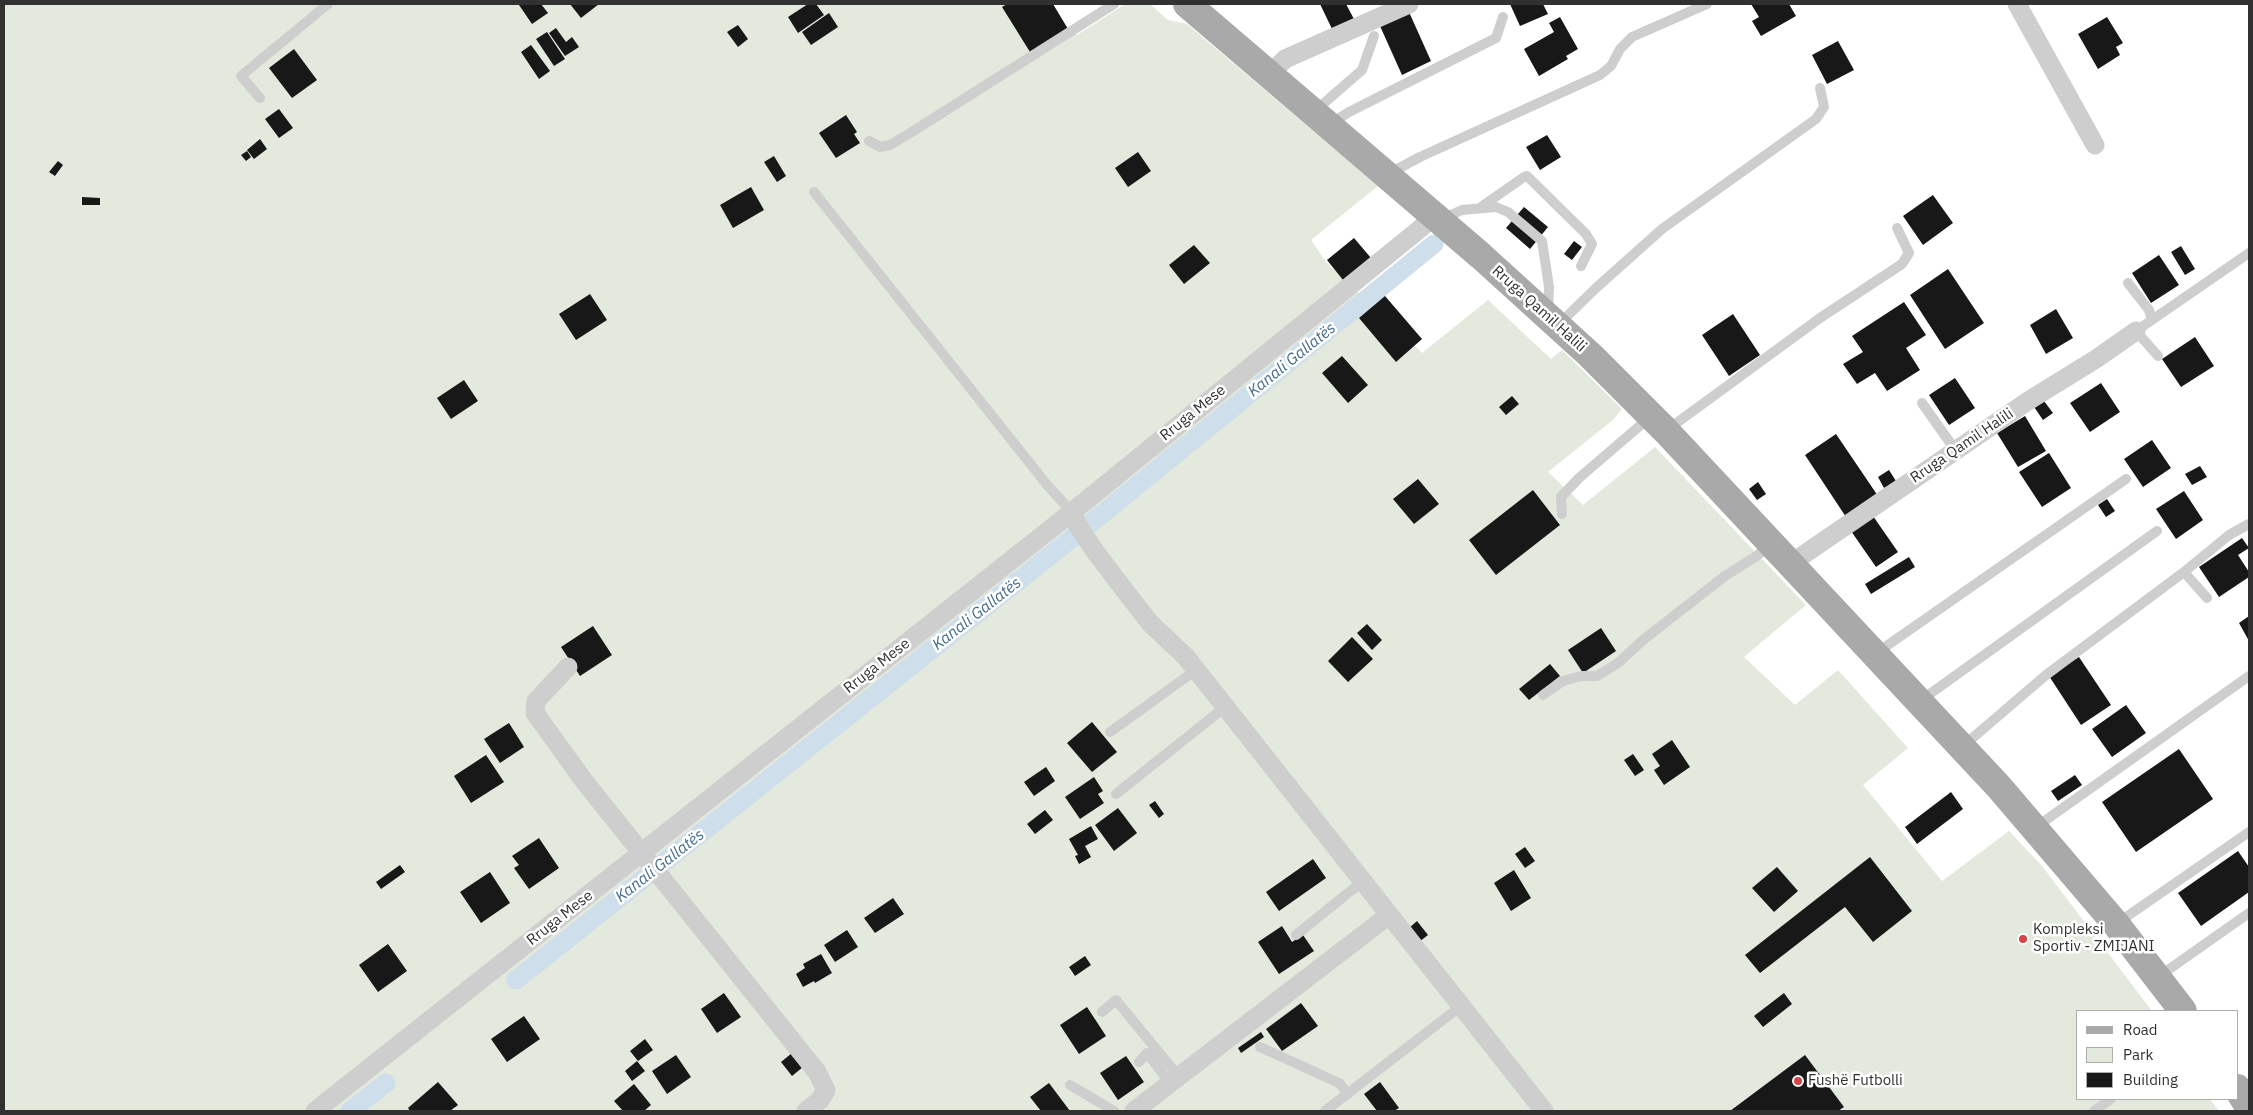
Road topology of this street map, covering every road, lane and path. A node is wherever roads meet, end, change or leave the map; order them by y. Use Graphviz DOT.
graph roads {
  1 [pos="328,4"];
  2 [pos="1114,4"];
  3 [pos="1187,4"];
  4 [pos="1409,4"];
  5 [pos="1707,4"];
  6 [pos="2017,4"];
  7 [pos="1503,17"];
  8 [pos="1374,36"];
  9 [pos="1270,74"];
  10 [pos="1820,88"];
  11 [pos="260,98"];
  12 [pos="1321,118"];
  13 [pos="870,141"];
  14 [pos="2095,145"];
  15 [pos="1387,175"];
  16 [pos="814,192"];
  17 [pos="1481,207"];
  18 [pos="1437,218"];
  19 [pos="1897,228"];
  20 [pos="2249,253"];
  21 [pos="1581,266"];
  22 [pos="2128,283"];
  23 [pos="1553,320"];
  24 [pos="2152,320"];
  25 [pos="2136,331"];
  26 [pos="2158,356"];
  27 [pos="1922,403"];
  28 [pos="1658,424"];
  29 [pos="1956,450"];
  30 [pos="2126,479"];
  31 [pos="1562,514"];
  32 [pos="1074,518"];
  33 [pos="2249,524"];
  34 [pos="2158,531"];
  35 [pos="1770,542"];
  36 [pos="1790,564"];
  37 [pos="2184,572"];
  38 [pos="2207,598"];
  39 [pos="1874,654"];
  40 [pos="568,667"];
  41 [pos="1196,670"];
  42 [pos="2249,676"];
  43 [pos="1543,695"];
  44 [pos="1919,702"];
  45 [pos="1225,707"];
  46 [pos="1110,732"];
  47 [pos="1961,748"];
  48 [pos="1116,794"];
  49 [pos="2035,828"];
  50 [pos="2249,832"];
  51 [pos="645,856"];
  52 [pos="1363,882"];
  53 [pos="2249,913"];
  54 [pos="1389,915"];
  55 [pos="2116,924"];
  56 [pos="1296,935"];
  57 [pos="2158,977"];
  58 [pos="1461,1006"];
  59 [pos="2182,1010"];
  60 [pos="1102,1012"];
  61 [pos="1260,1047"];
  62 [pos="1139,1062"];
  63 [pos="1174,1080"];
  64 [pos="1070,1085"];
  65 [pos="2238,1090"];
  66 [pos="1348,1094"];
  67 [pos="2109,1100"];
  68 [pos="2249,1107"];
  69 [pos="315,1111"];
  70 [pos="806,1111"];
  71 [pos="1114,1111"];
  72 [pos="1134,1111"];
  73 [pos="1325,1111"];
  74 [pos="1544,1111"];
  75 [pos="2094,1111"];
  1 -- 11 [label="lane"];
  2 -- 13 [label="lane"];
  3 -- 9 [label="main road, Rruga Qamil Halili"];
  4 -- 9 [label="street"];
  5 -- 15 [label="lane"];
  6 -- 14 [label="street"];
  7 -- 12 [label="lane"];
  8 -- 12 [label="lane"];
  9 -- 12 [label="main road, Rruga Qamil Halili"];
  10 -- 23 [label="lane"];
  12 -- 15 [label="main road, Rruga Qamil Halili"];
  15 -- 18 [label="main road, Rruga Qamil Halili"];
  16 -- 32 [label="lane"];
  17 -- 18 [label="lane"];
  17 -- 21 [label="lane"];
  17 -- 23 [label="lane"];
  18 -- 23 [label="main road, Rruga Qamil Halili"];
  18 -- 32 [label="street, Rruga Mese"];
  19 -- 28 [label="lane"];
  20 -- 24 [label="lane"];
  22 -- 24 [label="lane"];
  23 -- 28 [label="main road, Rruga Qamil Halili"];
  24 -- 25 [label="lane"];
  25 -- 26 [label="lane"];
  25 -- 29 [label="street, Rruga Qamil Halili"];
  27 -- 29 [label="lane"];
  28 -- 31 [label="lane"];
  28 -- 35 [label="main road, Rruga Qamil Halili"];
  29 -- 36 [label="street, Rruga Qamil Halili"];
  30 -- 39 [label="lane"];
  32 -- 41 [label="street"];
  32 -- 51 [label="street, Rruga Mese"];
  33 -- 37 [label="lane"];
  34 -- 44 [label="lane"];
  35 -- 36 [label="main road, Rruga Qamil Halili"];
  35 -- 43 [label="lane"];
  36 -- 39 [label="main road, Rruga Qamil Halili"];
  37 -- 38 [label="lane"];
  37 -- 47 [label="lane"];
  39 -- 44 [label="main road, Rruga Qamil Halili"];
  40 -- 51 [label="street"];
  41 -- 45 [label="street"];
  41 -- 46 [label="lane"];
  42 -- 49 [label="lane"];
  44 -- 47 [label="main road, Rruga Qamil Halili"];
  45 -- 48 [label="lane"];
  45 -- 52 [label="street"];
  47 -- 49 [label="main road, Rruga Qamil Halili"];
  49 -- 55 [label="main road, Rruga Qamil Halili"];
  50 -- 55 [label="lane"];
  51 -- 69 [label="street, Rruga Mese"];
  51 -- 70 [label="street"];
  52 -- 54 [label="street"];
  52 -- 56 [label="lane"];
  53 -- 57 [label="lane"];
  54 -- 58 [label="street"];
  54 -- 63 [label="street"];
  55 -- 57 [label="main road, Rruga Qamil Halili"];
  57 -- 59 [label="main road, Rruga Qamil Halili"];
  58 -- 66 [label="lane"];
  58 -- 74 [label="street"];
  60 -- 63 [label="lane"];
  61 -- 66 [label="lane"];
  62 -- 63 [label="lane"];
  63 -- 72 [label="street"];
  64 -- 71 [label="lane"];
  65 -- 68 [label="main road"];
  66 -- 73 [label="lane"];
  67 -- 75 [label="lane"];
}
